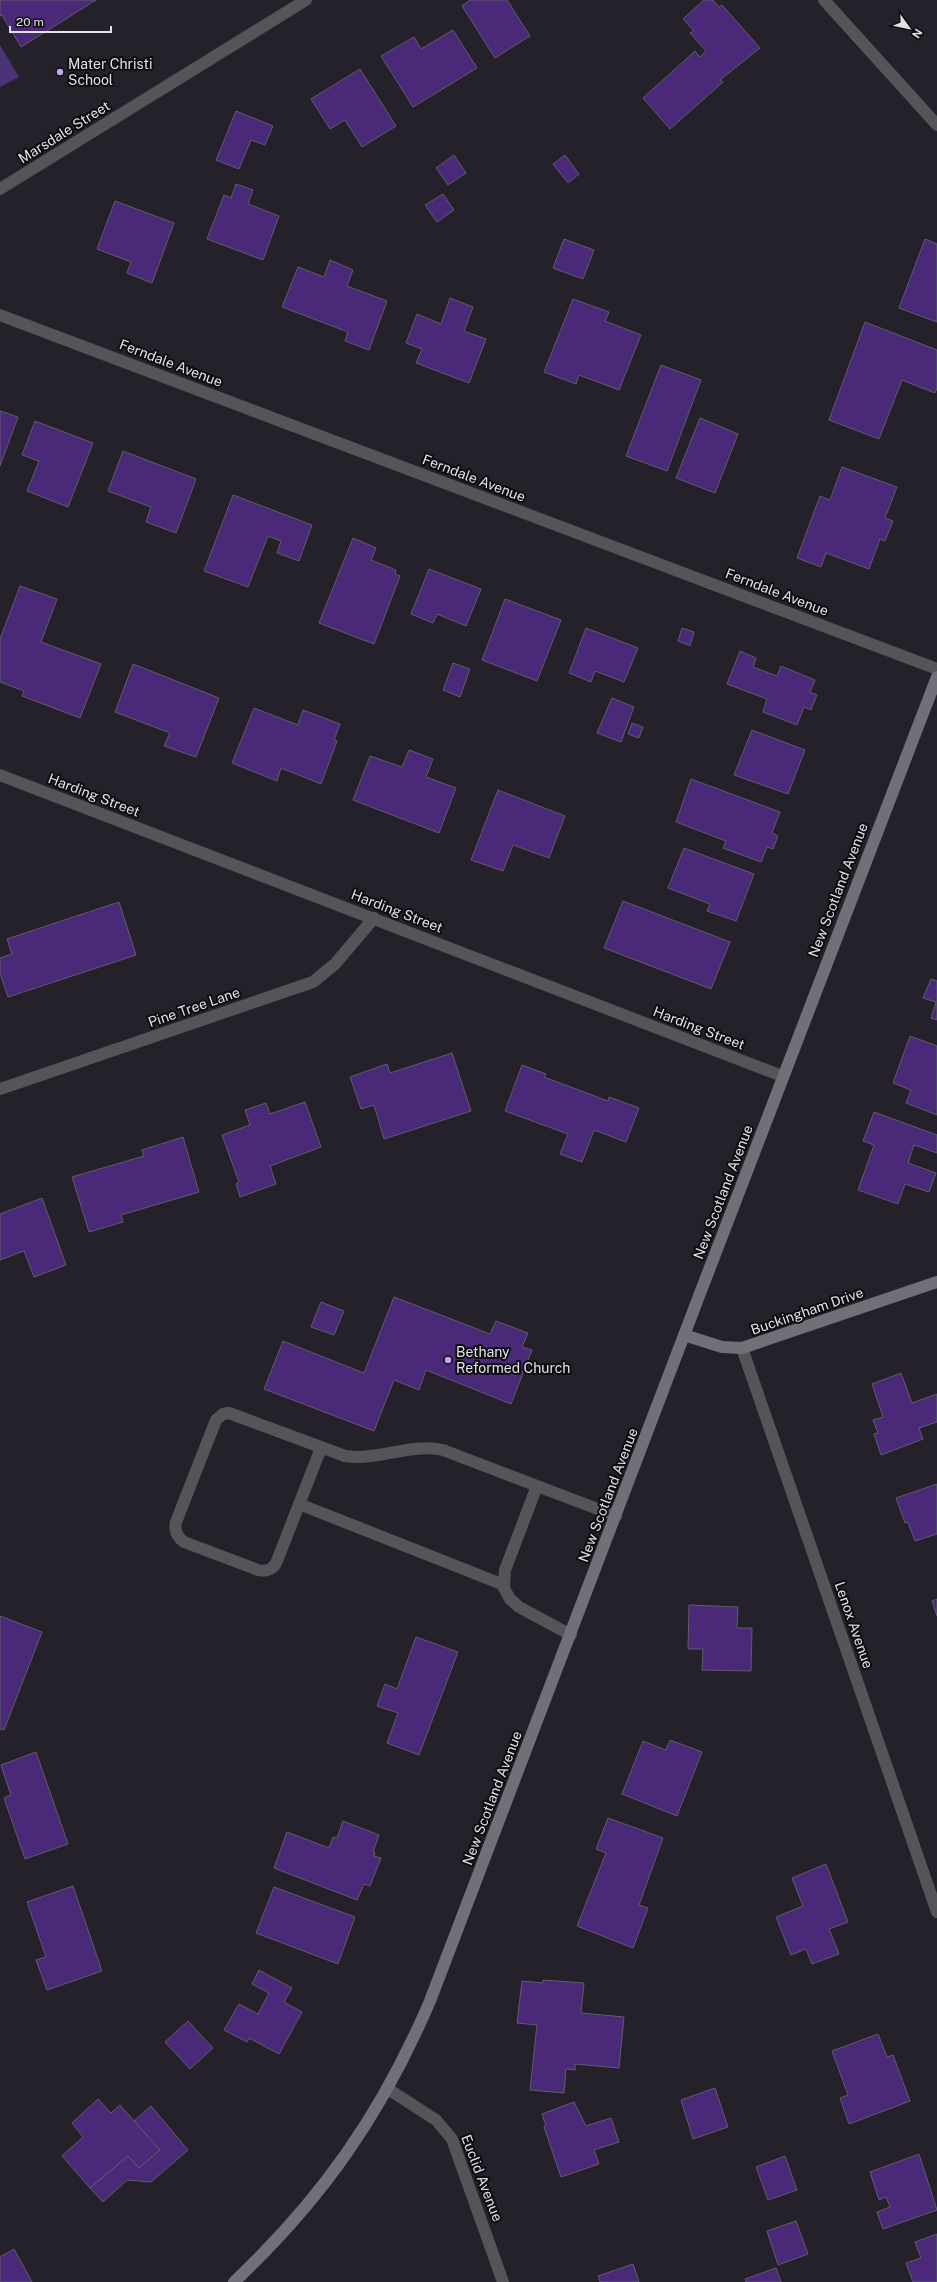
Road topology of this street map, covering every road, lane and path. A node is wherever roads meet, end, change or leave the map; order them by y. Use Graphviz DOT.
graph roads {
  1 [pos="306,0"];
  2 [pos="824,0"];
  3 [pos="937,125"];
  4 [pos="0,189"];
  5 [pos="0,315"];
  6 [pos="937,669"];
  7 [pos="937,677"];
  8 [pos="0,775"];
  9 [pos="374,918"];
  10 [pos="782,1076"];
  11 [pos="0,1090"];
  12 [pos="937,1282"];
  13 [pos="684,1335"];
  14 [pos="742,1348"];
  15 [pos="321,1448"];
  16 [pos="537,1486"];
  17 [pos="299,1504"];
  18 [pos="616,1516"];
  19 [pos="504,1585"];
  20 [pos="571,1635"];
  21 [pos="937,1912"];
  22 [pos="388,2089"];
  23 [pos="234,2282"];
  24 [pos="503,2282"];
  1 -- 4 [label="street, Marsdale Street"];
  2 -- 3 [label="street"];
  5 -- 6 [label="street, Ferndale Avenue"];
  7 -- 10 [label="street, New Scotland Avenue"];
  8 -- 9 [label="street, Harding Street"];
  9 -- 10 [label="street, Harding Street"];
  9 -- 11 [label="street, Pine Tree Lane"];
  10 -- 13 [label="street, New Scotland Avenue"];
  12 -- 14 [label="street, Buckingham Drive"];
  13 -- 14 [label="street, Buckingham Drive"];
  13 -- 18 [label="street, New Scotland Avenue"];
  14 -- 21 [label="street, Lenox Avenue"];
  15 -- 16 [label="street"];
  15 -- 17 [label="street"];
  15 -- 17 [label="street"];
  16 -- 18 [label="street"];
  16 -- 19 [label="street"];
  17 -- 19 [label="street"];
  18 -- 20 [label="street, New Scotland Avenue"];
  19 -- 20 [label="street"];
  20 -- 22 [label="street, New Scotland Avenue"];
  22 -- 23 [label="street, New Scotland Avenue"];
  22 -- 24 [label="street, Euclid Avenue"];
}
